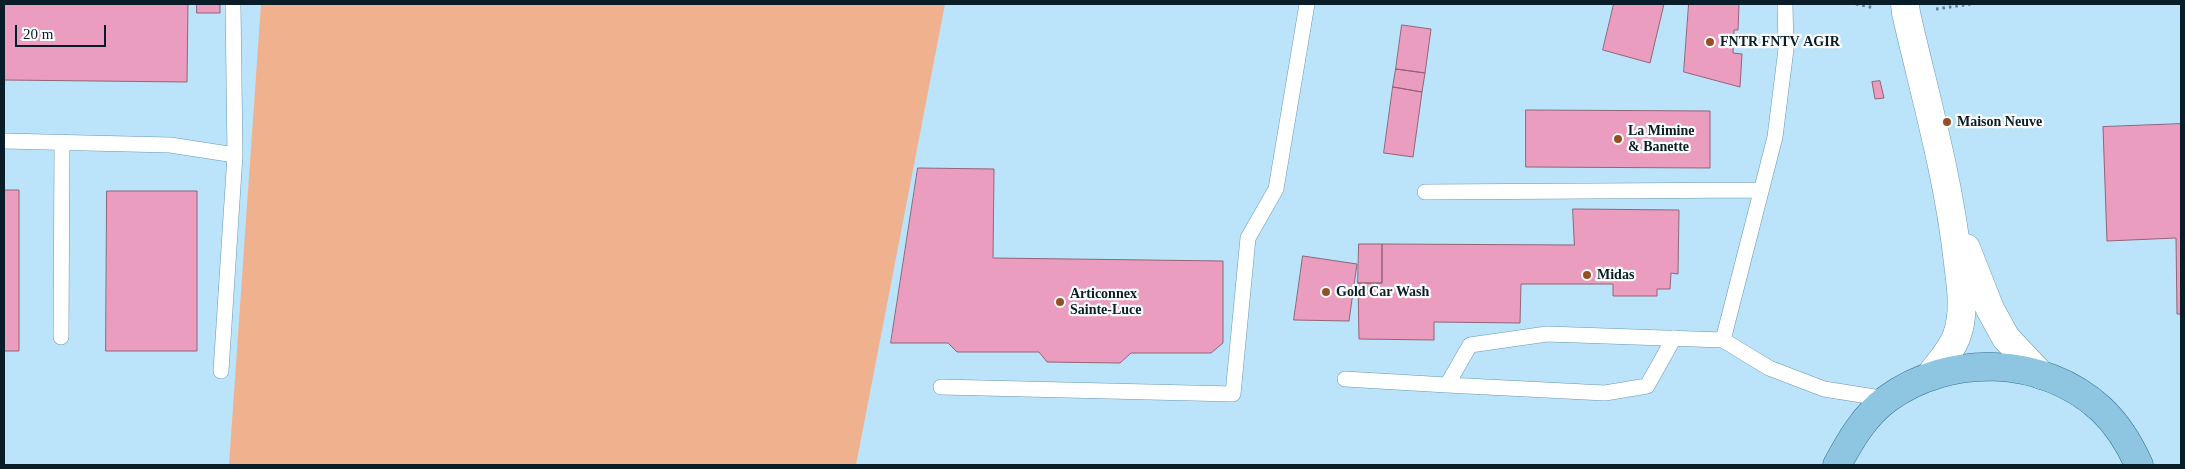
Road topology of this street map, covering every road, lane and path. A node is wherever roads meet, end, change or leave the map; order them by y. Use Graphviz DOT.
graph roads {
  1 [pos="233,4"];
  2 [pos="1307,4"];
  3 [pos="1785,4"];
  4 [pos="1906,4"];
  5 [pos="4,141"];
  6 [pos="62,143"];
  7 [pos="235,155"];
  8 [pos="1761,190"];
  9 [pos="1425,192"];
  10 [pos="1952,212"];
  11 [pos="61,337"];
  12 [pos="1674,338"];
  13 [pos="1723,340"];
  14 [pos="222,371"];
  15 [pos="2042,375"];
  16 [pos="1930,376"];
  17 [pos="1345,379"];
  18 [pos="1447,385"];
  19 [pos="941,387"];
  20 [pos="1887,399"];
  21 [pos="1838,465"];
  22 [pos="2139,465"];
  1 -- 7 [label="lane"];
  2 -- 19 [label="lane"];
  3 -- 8 [label="lane"];
  4 -- 10 [label="street"];
  5 -- 6 [label="lane"];
  6 -- 7 [label="lane"];
  6 -- 11 [label="lane"];
  7 -- 14 [label="lane"];
  8 -- 9 [label="lane"];
  8 -- 13 [label="lane"];
  10 -- 15 [label="street"];
  10 -- 16 [label="street"];
  12 -- 13 [label="lane"];
  12 -- 18 [label="lane"];
  12 -- 18 [label="lane"];
  13 -- 20 [label="lane"];
  15 -- 16 [label="main road"];
  15 -- 22 [label="main road"];
  16 -- 20 [label="main road"];
  17 -- 18 [label="lane"];
  20 -- 21 [label="main road"];
}
